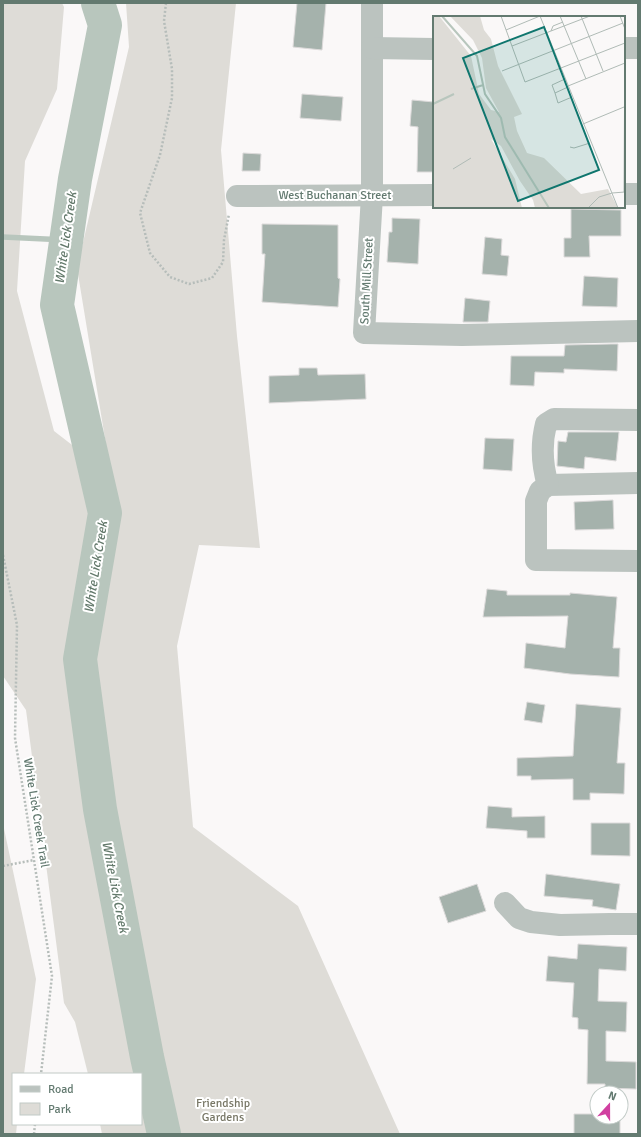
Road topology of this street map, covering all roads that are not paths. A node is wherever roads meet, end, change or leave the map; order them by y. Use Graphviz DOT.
graph roads {
  1 [pos="372,3"];
  2 [pos="372,48"];
  3 [pos="625,48"];
  4 [pos="638,48"];
  5 [pos="433,49"];
  6 [pos="625,194"];
  7 [pos="638,194"];
  8 [pos="372,195"];
  9 [pos="433,195"];
  10 [pos="237,196"];
  11 [pos="638,332"];
  12 [pos="638,420"];
  13 [pos="638,483"];
  14 [pos="548,485"];
  15 [pos="638,561"];
  16 [pos="505,903"];
  17 [pos="638,924"];
  1 -- 2 [label="street, South Mill Street"];
  2 -- 5 [label="street"];
  2 -- 8 [label="street, South Mill Street"];
  3 -- 4 [label="street"];
  6 -- 7 [label="street"];
  8 -- 9 [label="street, West Buchanan Street"];
  8 -- 10 [label="street, West Buchanan Street"];
  8 -- 11 [label="street, South Mill Street"];
  12 -- 14 [label="street"];
  13 -- 14 [label="street"];
  14 -- 15 [label="street"];
  16 -- 17 [label="street"];
}
